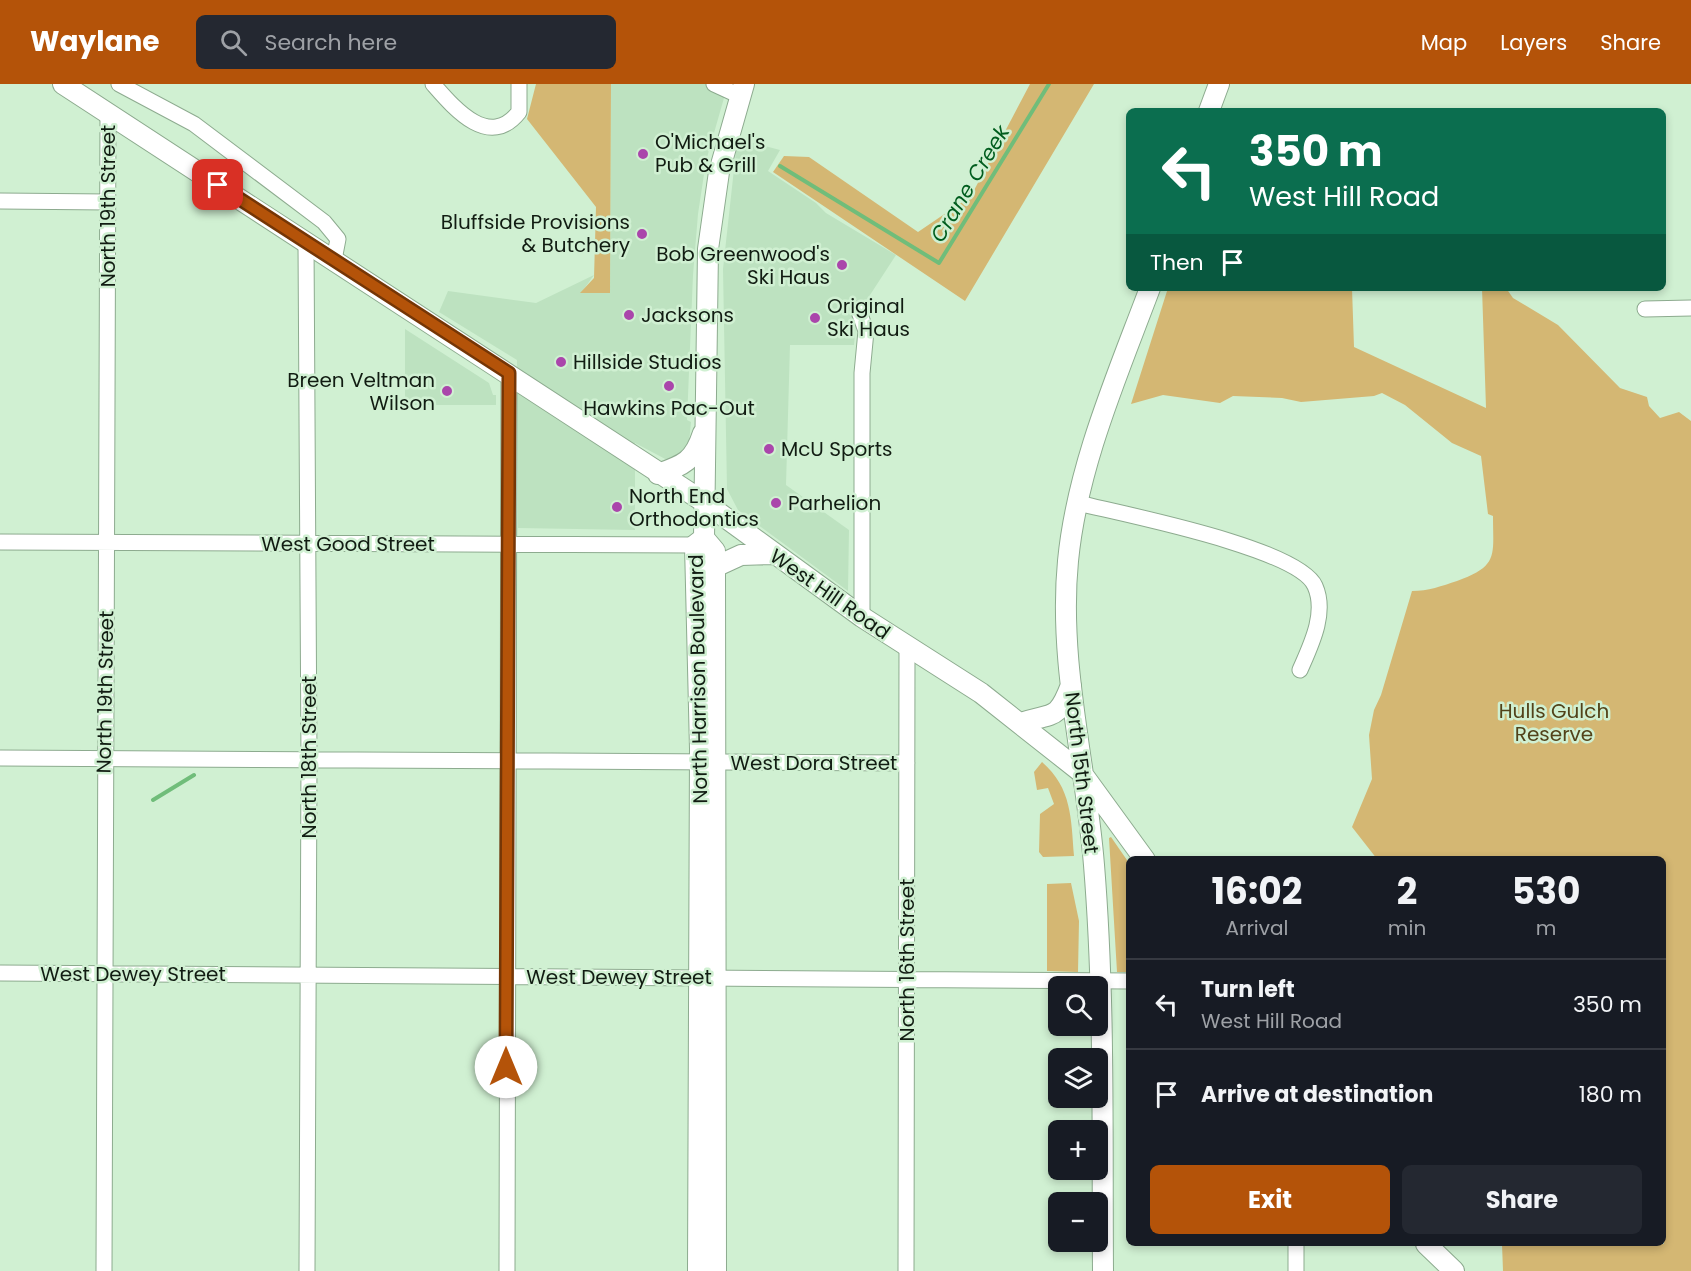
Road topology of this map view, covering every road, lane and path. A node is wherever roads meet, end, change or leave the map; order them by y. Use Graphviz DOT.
graph roads {
  1 [pos="63,84"];
  2 [pos="119,84"];
  3 [pos="433,84"];
  4 [pos="519,84"];
  5 [pos="714,84"];
  6 [pos="1219,84"];
  7 [pos="742,90"];
  8 [pos="1210,108"];
  9 [pos="108,112"];
  10 [pos="0,201"];
  11 [pos="108,202"];
  12 [pos="306,243"];
  13 [pos="334,260"];
  14 [pos="1149,291"];
  15 [pos="1691,308"];
  16 [pos="858,309"];
  17 [pos="1645,309"];
  18 [pos="509,373"];
  19 [pos="705,425"];
  20 [pos="658,474"];
  21 [pos="704,502"];
  22 [pos="1078,503"];
  23 [pos="0,542"];
  24 [pos="699,542"];
  25 [pos="107,543"];
  26 [pos="308,544"];
  27 [pos="508,544"];
  28 [pos="772,554"];
  29 [pos="715,567"];
  30 [pos="862,617"];
  31 [pos="907,648"];
  32 [pos="1300,670"];
  33 [pos="1071,685"];
  34 [pos="1021,723"];
  35 [pos="0,758"];
  36 [pos="104,758"];
  37 [pos="309,759"];
  38 [pos="507,761"];
  39 [pos="708,762"];
  40 [pos="907,763"];
  41 [pos="1080,772"];
  42 [pos="1142,856"];
  43 [pos="0,973"];
  44 [pos="104,974"];
  45 [pos="309,975"];
  46 [pos="1101,976"];
  47 [pos="506,977"];
  48 [pos="707,978"];
  49 [pos="907,980"];
  50 [pos="1048,981"];
  51 [pos="1108,981"];
  52 [pos="1126,981"];
  53 [pos="1101,1036"];
  54 [pos="1296,1246"];
  55 [pos="1428,1246"];
  56 [pos="104,1271"];
  57 [pos="308,1271"];
  58 [pos="507,1271"];
  59 [pos="698,1271"];
  60 [pos="716,1271"];
  61 [pos="906,1271"];
  62 [pos="1103,1271"];
  63 [pos="1296,1271"];
  64 [pos="1454,1271"];
  1 -- 9 [label="street, West Hill Road"];
  2 -- 13 [label="street"];
  3 -- 4 [label="street"];
  5 -- 7 [label="street"];
  6 -- 8 [label="street"];
  7 -- 19 [label="street"];
  9 -- 11 [label="street, North 19th Street"];
  9 -- 12 [label="street, West Hill Road"];
  10 -- 11 [label="street"];
  11 -- 25 [label="street, North 19th Street"];
  12 -- 13 [label="street, West Hill Road"];
  12 -- 26 [label="street, North 18th Street"];
  13 -- 18 [label="street, West Hill Road"];
  14 -- 22 [label="street, North 15th Street"];
  15 -- 17 [label="street"];
  16 -- 30 [label="street"];
  18 -- 20 [label="street, West Hill Road"];
  18 -- 27 [label="street"];
  19 -- 20 [label="street"];
  19 -- 21 [label="street"];
  20 -- 21 [label="street, West Hill Road"];
  21 -- 24 [label="street"];
  21 -- 28 [label="street, West Hill Road"];
  22 -- 32 [label="street"];
  22 -- 33 [label="street, North 15th Street"];
  23 -- 25 [label="street, West Good Street"];
  24 -- 27 [label="street, West Good Street"];
  24 -- 29 [label="street, North Harrison Boulevard"];
  24 -- 39 [label="street, North Harrison Boulevard"];
  25 -- 26 [label="street, West Good Street"];
  25 -- 36 [label="street, North 19th Street"];
  26 -- 27 [label="street, West Good Street"];
  26 -- 37 [label="street, North 18th Street"];
  27 -- 38 [label="street"];
  28 -- 29 [label="street"];
  28 -- 30 [label="street, West Hill Road"];
  29 -- 39 [label="street, North Harrison Boulevard"];
  30 -- 31 [label="street, West Hill Road"];
  31 -- 34 [label="street, West Hill Road"];
  31 -- 40 [label="street, North 16th Street"];
  33 -- 34 [label="street"];
  33 -- 41 [label="street, North 15th Street"];
  34 -- 41 [label="street, West Hill Road"];
  35 -- 36 [label="street, West Dora Street"];
  36 -- 37 [label="street, West Dora Street"];
  36 -- 44 [label="street, North 19th Street"];
  37 -- 38 [label="street, West Dora Street"];
  37 -- 45 [label="street, North 18th Street"];
  38 -- 39 [label="street, West Dora Street"];
  38 -- 47 [label="street"];
  39 -- 40 [label="street, West Dora Street"];
  39 -- 48 [label="street, North Harrison Boulevard"];
  40 -- 49 [label="street, North 16th Street"];
  41 -- 42 [label="street, West Hill Road"];
  41 -- 46 [label="street, North 15th Street"];
  43 -- 44 [label="street, West Dewey Street"];
  44 -- 45 [label="street, West Dewey Street"];
  44 -- 56 [label="street, North 19th Street"];
  45 -- 47 [label="street, West Dewey Street"];
  45 -- 57 [label="street, North 18th Street"];
  47 -- 48 [label="street, West Dewey Street"];
  47 -- 58 [label="street"];
  48 -- 49 [label="street, West Dewey Street"];
  48 -- 59 [label="street, North Harrison Boulevard"];
  48 -- 60 [label="street, North Harrison Boulevard"];
  49 -- 50 [label="street, West Dewey Street"];
  49 -- 61 [label="street, North 16th Street"];
  51 -- 52 [label="street, West Dewey Street"];
  53 -- 62 [label="street, North 15th Street"];
  54 -- 63 [label="street"];
  55 -- 64 [label="street"];
}
